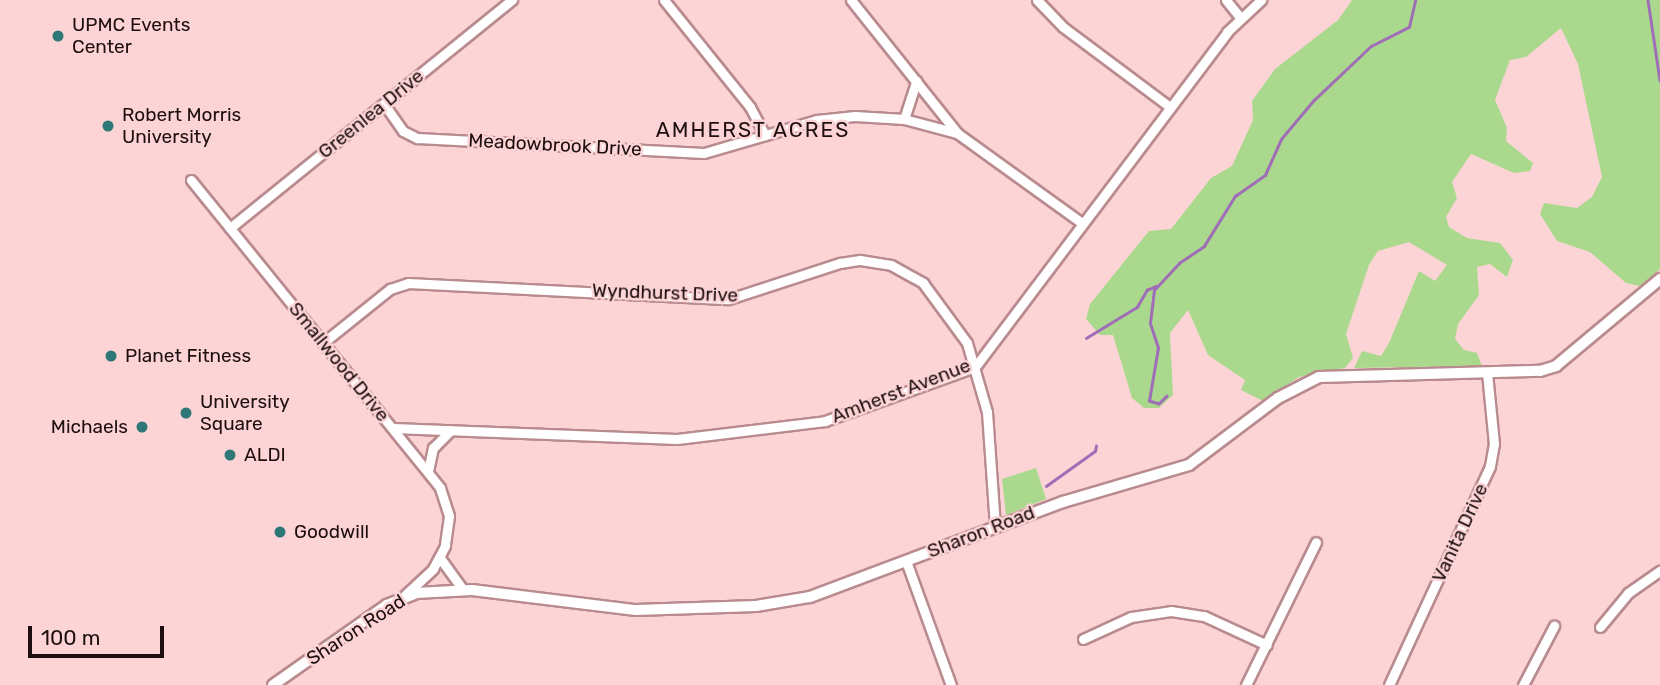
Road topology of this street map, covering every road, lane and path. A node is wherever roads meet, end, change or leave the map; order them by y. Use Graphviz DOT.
graph roads {
  1 [pos="512,0"];
  2 [pos="664,0"];
  3 [pos="851,0"];
  4 [pos="1037,0"];
  5 [pos="1226,0"];
  6 [pos="1261,0"];
  7 [pos="1240,17"];
  8 [pos="916,81"];
  9 [pos="384,104"];
  10 [pos="1170,107"];
  11 [pos="904,119"];
  12 [pos="957,133"];
  13 [pos="765,135"];
  14 [pos="191,180"];
  15 [pos="1082,223"];
  16 [pos="230,229"];
  17 [pos="1660,279"];
  18 [pos="324,342"];
  19 [pos="975,367"];
  20 [pos="1487,372"];
  21 [pos="393,428"];
  22 [pos="451,430"];
  23 [pos="428,471"];
  24 [pos="995,526"];
  25 [pos="1316,542"];
  26 [pos="440,558"];
  27 [pos="906,561"];
  28 [pos="1660,572"];
  29 [pos="463,590"];
  30 [pos="403,596"];
  31 [pos="1554,626"];
  32 [pos="1600,627"];
  33 [pos="1083,639"];
  34 [pos="1267,645"];
  35 [pos="273,685"];
  36 [pos="951,685"];
  37 [pos="1246,685"];
  38 [pos="1389,685"];
  39 [pos="1523,685"];
  1 -- 9 [label="street, Greenlea Drive"];
  2 -- 13 [label="street"];
  3 -- 8 [label="street"];
  4 -- 10 [label="street"];
  5 -- 7 [label="street"];
  6 -- 7 [label="street, Amherst Avenue"];
  7 -- 10 [label="street, Amherst Avenue"];
  8 -- 11 [label="street"];
  8 -- 12 [label="street"];
  9 -- 13 [label="street, Meadowbrook Drive"];
  9 -- 16 [label="street, Greenlea Drive"];
  10 -- 15 [label="street, Amherst Avenue"];
  11 -- 12 [label="street, Meadowbrook Drive"];
  11 -- 13 [label="street, Meadowbrook Drive"];
  12 -- 15 [label="street, Meadowbrook Drive"];
  14 -- 16 [label="street, Smallwood Drive"];
  15 -- 19 [label="street, Amherst Avenue"];
  16 -- 18 [label="street, Smallwood Drive"];
  17 -- 20 [label="street, Sharon Road"];
  18 -- 19 [label="street, Wyndhurst Drive"];
  18 -- 21 [label="street, Smallwood Drive"];
  19 -- 22 [label="street, Amherst Avenue"];
  19 -- 24 [label="street, Wyndhurst Drive"];
  20 -- 24 [label="street, Sharon Road"];
  20 -- 38 [label="street, Vanita Drive"];
  21 -- 22 [label="street, Amherst Avenue"];
  21 -- 23 [label="street, Smallwood Drive"];
  22 -- 23 [label="street"];
  23 -- 26 [label="street, Smallwood Drive"];
  24 -- 27 [label="street, Sharon Road"];
  25 -- 34 [label="street"];
  26 -- 29 [label="street"];
  26 -- 30 [label="street"];
  27 -- 29 [label="street, Sharon Road"];
  27 -- 36 [label="street"];
  28 -- 32 [label="street"];
  29 -- 30 [label="street, Sharon Road"];
  30 -- 35 [label="street, Sharon Road"];
  31 -- 39 [label="street"];
  33 -- 34 [label="street"];
  34 -- 37 [label="street"];
}
